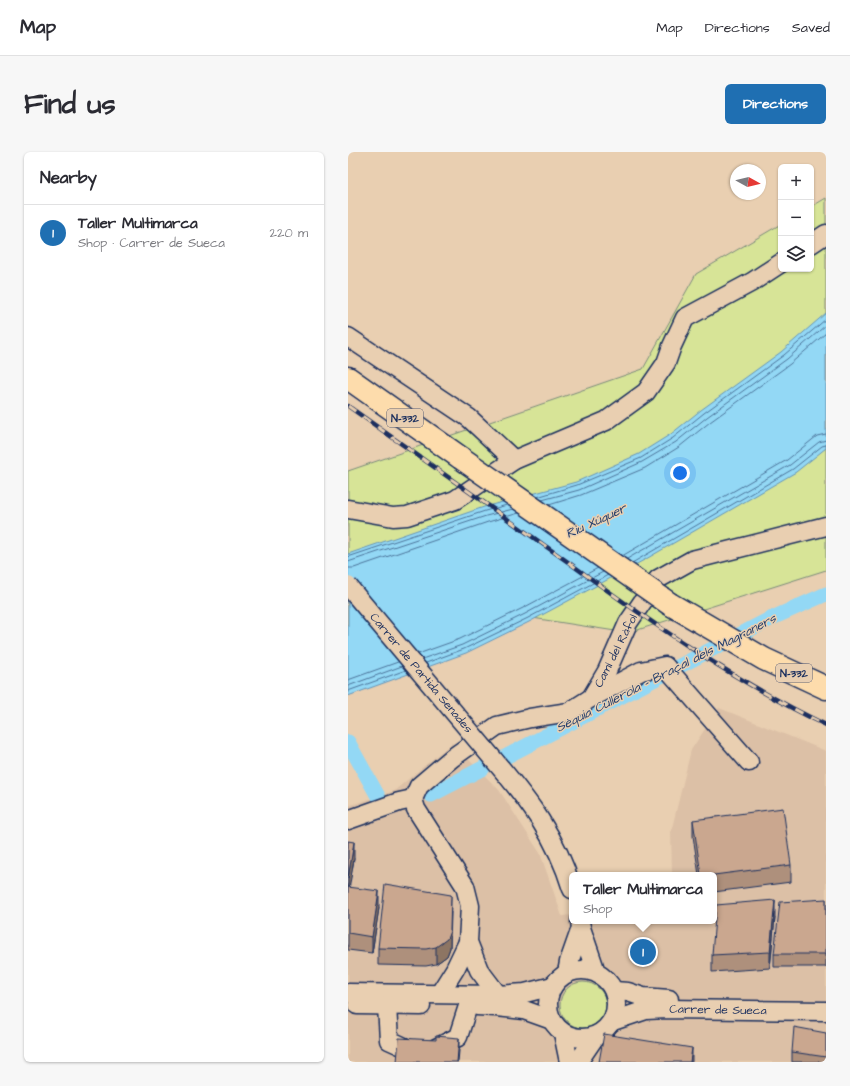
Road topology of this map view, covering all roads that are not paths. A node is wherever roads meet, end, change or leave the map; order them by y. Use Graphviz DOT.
graph roads {
  1 [pos="826,234"];
  2 [pos="814,242"];
  3 [pos="778,265"];
  4 [pos="348,337"];
  5 [pos="348,378"];
  6 [pos="514,460"];
  7 [pos="348,509"];
  8 [pos="826,526"];
  9 [pos="348,586"];
  10 [pos="826,688"];
  11 [pos="591,698"];
  12 [pos="749,762"];
  13 [pos="413,799"];
  14 [pos="348,820"];
  15 [pos="569,879"];
  16 [pos="580,925"];
  17 [pos="468,942"];
  18 [pos="596,972"];
  19 [pos="567,973"];
  20 [pos="553,986"];
  21 [pos="614,990"];
  22 [pos="348,993"];
  23 [pos="440,993"];
  24 [pos="498,995"];
  25 [pos="826,1000"];
  26 [pos="348,1005"];
  27 [pos="387,1006"];
  28 [pos="468,1006"];
  29 [pos="826,1011"];
  30 [pos="613,1021"];
  31 [pos="557,1026"];
  32 [pos="595,1037"];
  33 [pos="569,1062"];
  34 [pos="578,1062"];
  1 -- 2 [label="street"];
  3 -- 6 [label="street"];
  4 -- 6 [label="street"];
  5 -- 10 [label="highway, N-332, bridge"];
  6 -- 7 [label="street"];
  8 -- 11 [label="street, Camí del Ràfol"];
  9 -- 15 [label="street, Carrer de Partida Senades, bridge"];
  11 -- 12 [label="street"];
  11 -- 13 [label="street, Camí del Ràfol"];
  13 -- 14 [label="street"];
  13 -- 17 [label="street"];
  16 -- 18 [label="street"];
  16 -- 19 [label="street"];
  17 -- 23 [label="street"];
  17 -- 24 [label="street"];
  18 -- 19 [label="street"];
  18 -- 21 [label="street"];
  19 -- 20 [label="street"];
  20 -- 24 [label="street"];
  20 -- 31 [label="street"];
  21 -- 25 [label="street, Carrer de Sueca"];
  21 -- 30 [label="street"];
  22 -- 23 [label="street"];
  23 -- 24 [label="street"];
  26 -- 27 [label="street"];
  27 -- 28 [label="street"];
  27 -- 28 [label="street"];
  28 -- 31 [label="street"];
  29 -- 30 [label="street, Carrer de Sueca"];
  30 -- 32 [label="street"];
  31 -- 32 [label="street"];
  31 -- 33 [label="street"];
  32 -- 34 [label="street"];
}
